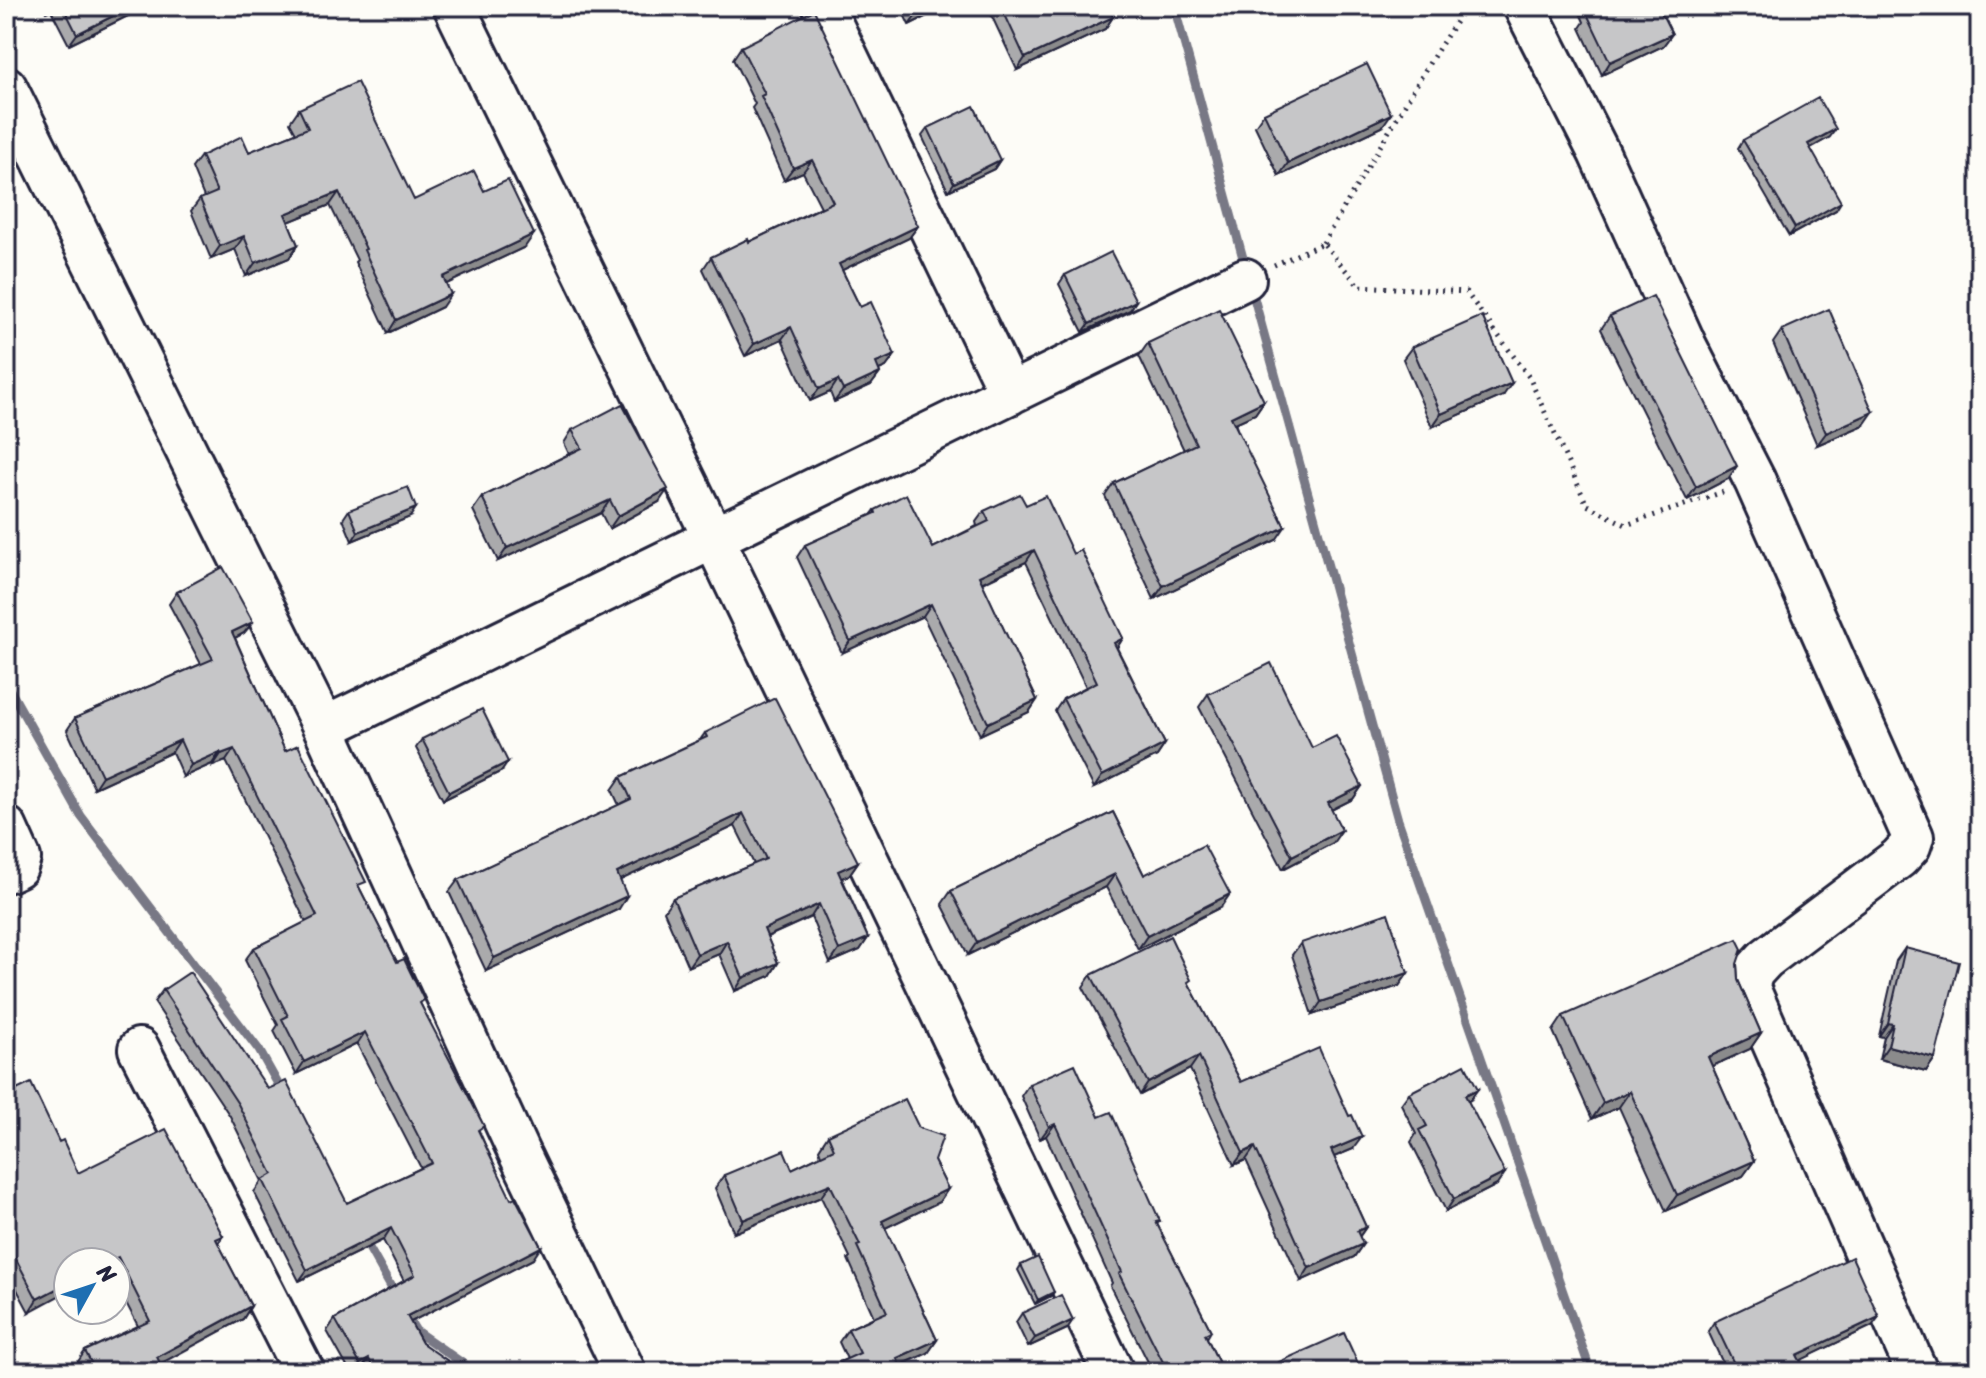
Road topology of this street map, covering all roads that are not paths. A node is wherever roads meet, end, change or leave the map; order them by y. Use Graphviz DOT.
graph roads {
  1 [pos="454,6"];
  2 [pos="823,6"];
  3 [pos="1524,6"];
  4 [pos="6,87"];
  5 [pos="1245,279"];
  6 [pos="1010,394"];
  7 [pos="714,539"];
  8 [pos="324,728"];
  9 [pos="6,827"];
  10 [pos="6,872"];
  11 [pos="139,1049"];
  12 [pos="304,1372"];
  13 [pos="625,1372"];
  14 [pos="1113,1372"];
  15 [pos="1917,1372"];
  1 -- 7 [label="street"];
  2 -- 6 [label="street"];
  3 -- 15 [label="street"];
  4 -- 8 [label="street"];
  5 -- 6 [label="street"];
  6 -- 7 [label="street"];
  7 -- 8 [label="street"];
  7 -- 14 [label="street"];
  8 -- 13 [label="street"];
  9 -- 10 [label="street"];
  11 -- 12 [label="street"];
}
